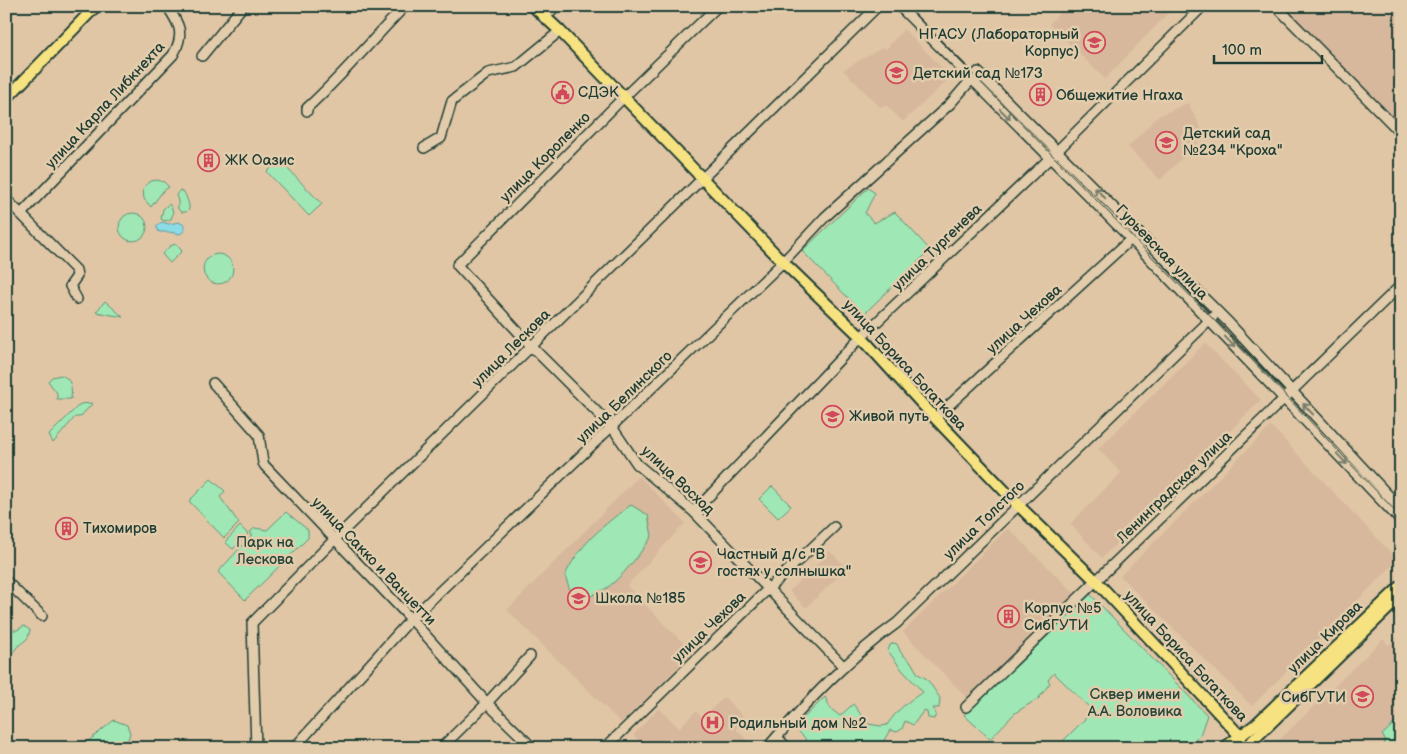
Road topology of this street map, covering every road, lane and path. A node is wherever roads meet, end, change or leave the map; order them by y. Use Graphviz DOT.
graph roads {
  1 [pos="96,6"];
  2 [pos="167,6"];
  3 [pos="243,6"];
  4 [pos="405,6"];
  5 [pos="533,6"];
  6 [pos="556,6"];
  7 [pos="718,6"];
  8 [pos="878,6"];
  9 [pos="899,6"];
  10 [pos="1203,6"];
  11 [pos="1276,6"];
  12 [pos="544,18"];
  13 [pos="560,31"];
  14 [pos="202,56"];
  15 [pos="978,72"];
  16 [pos="971,79"];
  17 [pos="623,98"];
  18 [pos="6,99"];
  19 [pos="307,111"];
  20 [pos="1401,133"];
  21 [pos="424,148"];
  22 [pos="1057,151"];
  23 [pos="1050,158"];
  24 [pos="703,178"];
  25 [pos="6,199"];
  26 [pos="21,214"];
  27 [pos="1131,240"];
  28 [pos="783,262"];
  29 [pos="457,265"];
  30 [pos="1401,286"];
  31 [pos="77,299"];
  32 [pos="1218,312"];
  33 [pos="1210,321"];
  34 [pos="861,337"];
  35 [pos="532,346"];
  36 [pos="213,383"];
  37 [pos="1292,392"];
  38 [pos="1284,399"];
  39 [pos="935,418"];
  40 [pos="612,428"];
  41 [pos="1019,506"];
  42 [pos="1401,509"];
  43 [pos="694,512"];
  44 [pos="1401,521"];
  45 [pos="834,527"];
  46 [pos="335,540"];
  47 [pos="6,581"];
  48 [pos="1096,581"];
  49 [pos="1401,586"];
  50 [pos="768,588"];
  51 [pos="1401,596"];
  52 [pos="42,616"];
  53 [pos="411,619"];
  54 [pos="530,656"];
  55 [pos="844,667"];
  56 [pos="487,702"];
  57 [pos="966,707"];
  58 [pos="1240,736"];
  59 [pos="777,737"];
  60 [pos="1248,747"];
  61 [pos="256,748"];
  62 [pos="294,748"];
  63 [pos="441,748"];
  64 [pos="533,748"];
  65 [pos="606,748"];
  66 [pos="767,748"];
  67 [pos="787,748"];
  68 [pos="1224,748"];
  1 -- 18 [label="main road"];
  2 -- 26 [label="street, улица Карла Либкнехта"];
  3 -- 14 [label="street"];
  4 -- 19 [label="street"];
  5 -- 12 [label="main road, улица Бориса Богаткова"];
  6 -- 12 [label="street"];
  7 -- 17 [label="street, улица Короленко"];
  8 -- 24 [label="street, улица Лескова"];
  9 -- 16 [label="street, Гурьевская улица"];
  10 -- 22 [label="street, улица Тургенева"];
  11 -- 20 [label="street"];
  12 -- 13 [label="main road, улица Бориса Богаткова"];
  13 -- 17 [label="main road, улица Бориса Богаткова"];
  13 -- 21 [label="street"];
  15 -- 16 [label="street, улица Белинского"];
  15 -- 22 [label="street, Гурьевская улица"];
  16 -- 23 [label="street, Гурьевская улица, one-way"];
  16 -- 28 [label="street, улица Белинского"];
  17 -- 24 [label="main road, улица Бориса Богаткова"];
  17 -- 29 [label="street, улица Короленко"];
  22 -- 23 [label="street, улица Тургенева"];
  32 -- 22 [label="street, Гурьевская улица, one-way"];
  23 -- 27 [label="street, Гурьевская улица"];
  23 -- 34 [label="street, улица Тургенева"];
  24 -- 28 [label="main road, улица Бориса Богаткова"];
  24 -- 35 [label="street, улица Лескова"];
  25 -- 26 [label="street"];
  26 -- 31 [label="street"];
  27 -- 33 [label="street, Гурьевская улица"];
  27 -- 39 [label="street, улица Чехова"];
  28 -- 34 [label="main road, улица Бориса Богаткова"];
  28 -- 40 [label="street, улица Белинского"];
  29 -- 35 [label="street, улица Восход"];
  30 -- 37 [label="street, Ленинградская улица"];
  32 -- 33 [label="street, улица Толстого"];
  32 -- 37 [label="street, Гурьевская улица"];
  33 -- 38 [label="street, Гурьевская улица, one-way"];
  33 -- 41 [label="street, улица Толстого"];
  34 -- 39 [label="main road, улица Бориса Богаткова"];
  34 -- 43 [label="street, улица Тургенева"];
  35 -- 40 [label="street, улица Восход"];
  35 -- 46 [label="street, улица Лескова"];
  36 -- 46 [label="street, улица Сакко и Ванцетти"];
  37 -- 38 [label="street, Ленинградская улица"];
  42 -- 37 [label="street, Гурьевская улица, one-way"];
  38 -- 44 [label="street, Гурьевская улица, one-way"];
  38 -- 48 [label="street, Ленинградская улица"];
  39 -- 41 [label="main road, улица Бориса Богаткова"];
  40 -- 43 [label="street, улица Восход"];
  40 -- 53 [label="street, улица Белинского"];
  41 -- 48 [label="main road, улица Бориса Богаткова"];
  41 -- 55 [label="street, улица Толстого"];
  43 -- 50 [label="street, улица Восход"];
  45 -- 50 [label="street, улица Чехова"];
  46 -- 53 [label="street, улица Сакко и Ванцетти"];
  46 -- 61 [label="street, улица Лескова"];
  47 -- 52 [label="street"];
  48 -- 57 [label="street, Ленинградская улица"];
  48 -- 58 [label="main road, улица Бориса Богаткова"];
  49 -- 58 [label="main road, улица Кирова"];
  50 -- 55 [label="street, улица Восход"];
  50 -- 65 [label="street, улица Чехова"];
  51 -- 60 [label="main road, улица Кирова"];
  53 -- 56 [label="street, улица Сакко и Ванцетти"];
  53 -- 62 [label="street, улица Белинского"];
  54 -- 56 [label="street"];
  55 -- 59 [label="street, улица Толстого"];
  56 -- 63 [label="street"];
  56 -- 64 [label="street, улица Сакко и Ванцетти"];
  58 -- 60 [label="street, улица Бориса Богаткова"];
  58 -- 68 [label="main road, улица Кирова"];
  59 -- 66 [label="street, улица Толстого"];
  59 -- 67 [label="street"];
}
